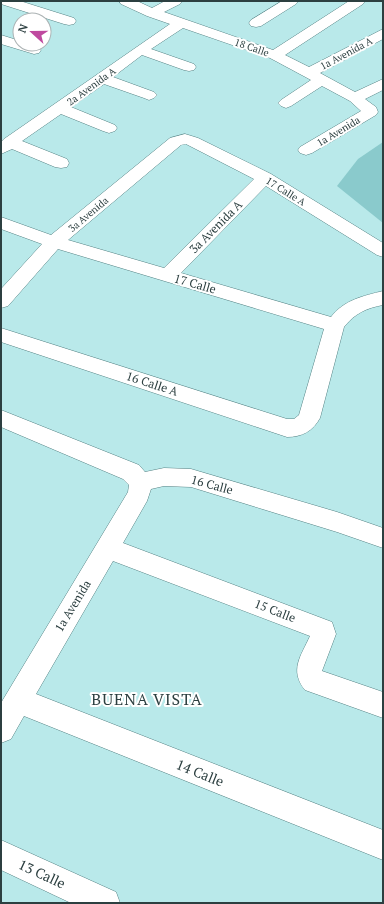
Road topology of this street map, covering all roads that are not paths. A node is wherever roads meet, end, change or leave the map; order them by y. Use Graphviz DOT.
graph roads {
  1 [pos="6,1"];
  2 [pos="126,1"];
  3 [pos="174,1"];
  4 [pos="291,1"];
  5 [pos="358,1"];
  6 [pos="152,13"];
  7 [pos="69,21"];
  8 [pos="181,23"];
  9 [pos="256,23"];
  10 [pos="383,33"];
  11 [pos="1,39"];
  12 [pos="12,43"];
  13 [pos="140,50"];
  14 [pos="275,55"];
  15 [pos="189,67"];
  16 [pos="316,76"];
  17 [pos="102,78"];
  18 [pos="383,84"];
  19 [pos="149,95"];
  20 [pos="354,98"];
  21 [pos="286,104"];
  22 [pos="60,108"];
  23 [pos="370,111"];
  24 [pos="109,128"];
  25 [pos="185,139"];
  26 [pos="6,145"];
  27 [pos="306,150"];
  28 [pos="61,163"];
  29 [pos="265,178"];
  30 [pos="1,223"];
  31 [pos="54,242"];
  32 [pos="383,251"];
  33 [pos="167,276"];
  34 [pos="383,298"];
  35 [pos="1,301"];
  36 [pos="336,325"];
  37 [pos="1,335"];
  38 [pos="1,418"];
  39 [pos="140,482"];
  40 [pos="383,538"];
  41 [pos="107,548"];
  42 [pos="17,700"];
  43 [pos="383,705"];
  44 [pos="1,729"];
  45 [pos="383,845"];
  46 [pos="1,855"];
  47 [pos="105,903"];
  1 -- 7 [label="street"];
  2 -- 6 [label="street, 18 Calle"];
  3 -- 6 [label="street"];
  4 -- 9 [label="street"];
  5 -- 14 [label="street"];
  6 -- 8 [label="street, 18 Calle"];
  8 -- 13 [label="street, 2a Avenida A"];
  8 -- 14 [label="street, 18 Calle"];
  10 -- 16 [label="street, 1a Avenida A"];
  11 -- 12 [label="street"];
  13 -- 15 [label="street"];
  13 -- 17 [label="street, 2a Avenida A"];
  14 -- 16 [label="street, 18 Calle"];
  16 -- 20 [label="street, 18 Calle"];
  16 -- 21 [label="street, 1a Avenida A"];
  17 -- 19 [label="street"];
  17 -- 22 [label="street, 2a Avenida A"];
  18 -- 20 [label="street, 1a Avenida"];
  20 -- 23 [label="street, 18 Calle"];
  22 -- 24 [label="street"];
  22 -- 26 [label="street, 2a Avenida A"];
  23 -- 27 [label="street, 1a Avenida"];
  25 -- 29 [label="street, 17 Calle A"];
  25 -- 31 [label="street, 3a Avenida"];
  26 -- 28 [label="street"];
  29 -- 32 [label="street, 17 Calle A"];
  29 -- 33 [label="street, 3a Avenida A"];
  30 -- 31 [label="street"];
  31 -- 33 [label="street, 17 Calle"];
  31 -- 35 [label="street, 3a Avenida"];
  33 -- 36 [label="street, 17 Calle"];
  34 -- 36 [label="street"];
  36 -- 37 [label="street, 16 Calle A"];
  38 -- 39 [label="street"];
  39 -- 40 [label="street, 16 Calle"];
  39 -- 41 [label="street, 1a Avenida"];
  41 -- 42 [label="street, 1a Avenida"];
  41 -- 43 [label="street, 15 Calle"];
  42 -- 44 [label="street, 1a Avenida"];
  42 -- 45 [label="street, 14 Calle"];
  46 -- 47 [label="street, 13 Calle"];
}
